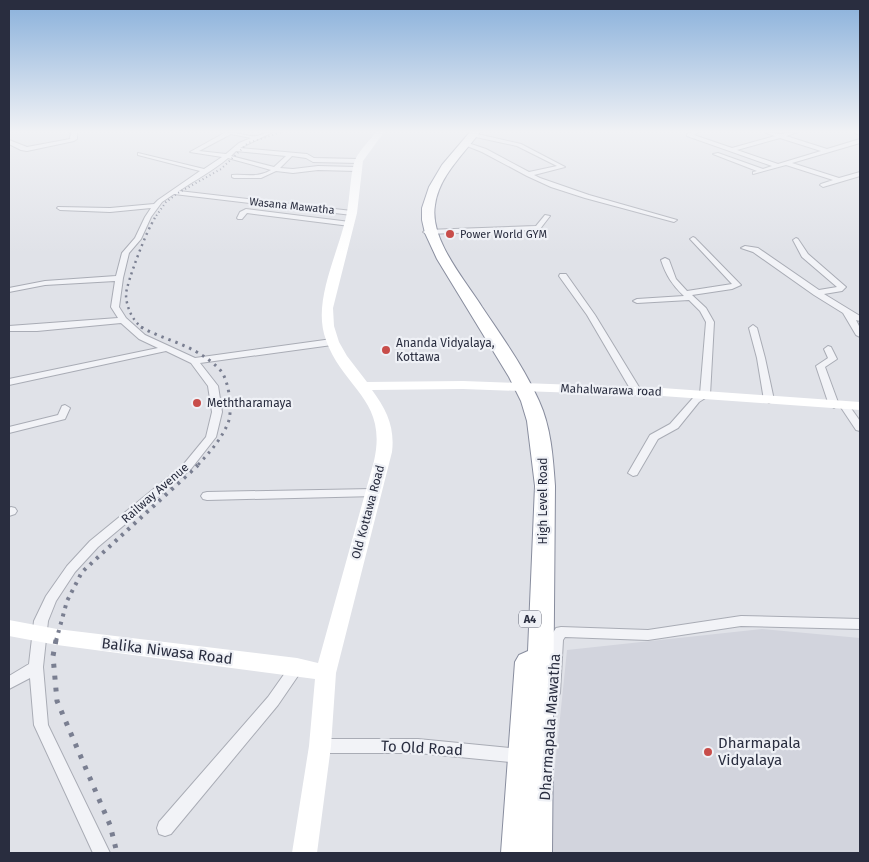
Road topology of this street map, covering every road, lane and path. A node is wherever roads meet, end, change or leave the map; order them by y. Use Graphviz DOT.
graph roads {
  1 [pos="204,172"];
  2 [pos="271,172"];
  3 [pos="357,172"];
  4 [pos="439,172"];
  5 [pos="527,172"];
  6 [pos="538,172"];
  7 [pos="758,172"];
  8 [pos="814,172"];
  9 [pos="755,173"];
  10 [pos="530,174"];
  11 [pos="860,174"];
  12 [pos="234,176"];
  13 [pos="839,180"];
  14 [pos="823,185"];
  15 [pos="172,192"];
  16 [pos="156,206"];
  17 [pos="60,208"];
  18 [pos="547,216"];
  19 [pos="240,218"];
  20 [pos="351,218"];
  21 [pos="674,220"];
  22 [pos="428,231"];
  23 [pos="693,239"];
  24 [pos="796,240"];
  25 [pos="745,248"];
  26 [pos="666,260"];
  27 [pos="563,276"];
  28 [pos="119,278"];
  29 [pos="9,290"];
  30 [pos="817,293"];
  31 [pos="689,296"];
  32 [pos="637,301"];
  33 [pos="846,309"];
  34 [pos="860,319"];
  35 [pos="123,320"];
  36 [pos="752,328"];
  37 [pos="9,329"];
  38 [pos="860,335"];
  39 [pos="332,342"];
  40 [pos="164,348"];
  41 [pos="828,349"];
  42 [pos="194,361"];
  43 [pos="9,382"];
  44 [pos="362,387"];
  45 [pos="519,387"];
  46 [pos="637,392"];
  47 [pos="704,395"];
  48 [pos="769,400"];
  49 [pos="839,405"];
  50 [pos="860,406"];
  51 [pos="65,408"];
  52 [pos="860,428"];
  53 [pos="9,430"];
  54 [pos="632,473"];
  55 [pos="372,492"];
  56 [pos="207,496"];
  57 [pos="860,624"];
  58 [pos="9,628"];
  59 [pos="39,633"];
  60 [pos="36,667"];
  61 [pos="297,667"];
  62 [pos="326,673"];
  63 [pos="9,683"];
  64 [pos="320,746"];
  65 [pos="524,756"];
  66 [pos="165,828"];
  67 [pos="102,853"];
  68 [pos="304,853"];
  69 [pos="517,853"];
  70 [pos="536,853"];
  71 [pos="541,853"];
  1 -- 15 [label="street"];
  2 -- 12 [label="street"];
  3 -- 20 [label="street, Old Kottawa Road"];
  4 -- 22 [label="highway, High Level Road / A4"];
  5 -- 10 [label="street"];
  6 -- 10 [label="street"];
  7 -- 9 [label="street"];
  8 -- 13 [label="street"];
  10 -- 21 [label="street"];
  11 -- 13 [label="street"];
  13 -- 14 [label="street"];
  15 -- 16 [label="street"];
  15 -- 20 [label="street, Wasana Mawatha"];
  16 -- 17 [label="street"];
  16 -- 28 [label="street"];
  18 -- 22 [label="street"];
  19 -- 20 [label="street"];
  20 -- 39 [label="street, Old Kottawa Road"];
  22 -- 45 [label="highway, High Level Road / A4"];
  23 -- 31 [label="street"];
  24 -- 30 [label="street"];
  25 -- 30 [label="street"];
  26 -- 31 [label="street"];
  27 -- 46 [label="street"];
  28 -- 29 [label="street"];
  28 -- 35 [label="street"];
  30 -- 33 [label="street"];
  31 -- 32 [label="street"];
  31 -- 47 [label="street"];
  33 -- 34 [label="street"];
  33 -- 38 [label="street"];
  35 -- 37 [label="street"];
  35 -- 40 [label="street, Railway Avenue"];
  36 -- 48 [label="street"];
  39 -- 42 [label="street"];
  39 -- 44 [label="street, Old Kottawa Road"];
  40 -- 42 [label="street, Railway Avenue"];
  40 -- 43 [label="street"];
  41 -- 49 [label="street"];
  42 -- 59 [label="street, Railway Avenue"];
  44 -- 45 [label="street, Mahalwarawa road"];
  44 -- 55 [label="street, Old Kottawa Road"];
  45 -- 46 [label="street, Mahalwarawa road"];
  45 -- 65 [label="highway, High Level Road / A4"];
  45 -- 70 [label="highway, High Level Road / A4"];
  46 -- 47 [label="street, Mahalwarawa road"];
  47 -- 48 [label="street, Mahalwarawa road"];
  47 -- 54 [label="street"];
  48 -- 49 [label="street, Mahalwarawa road"];
  49 -- 50 [label="street, Mahalwarawa road"];
  49 -- 52 [label="street"];
  51 -- 53 [label="street"];
  55 -- 56 [label="street"];
  55 -- 62 [label="street, Old Kottawa Road"];
  57 -- 71 [label="street, Dharmapala Mawatha"];
  58 -- 59 [label="street, Balika Niwasa Road"];
  59 -- 60 [label="street, Railway Avenue"];
  59 -- 61 [label="street, Balika Niwasa Road"];
  60 -- 63 [label="street"];
  60 -- 67 [label="street, Railway Avenue"];
  61 -- 62 [label="street, Balika Niwasa Road"];
  61 -- 66 [label="street"];
  62 -- 64 [label="street, Old Kottawa Road"];
  64 -- 65 [label="street, To Old Road"];
  64 -- 68 [label="street, Old Kottawa Road"];
  65 -- 69 [label="highway, High Level Road / A4"];
}
